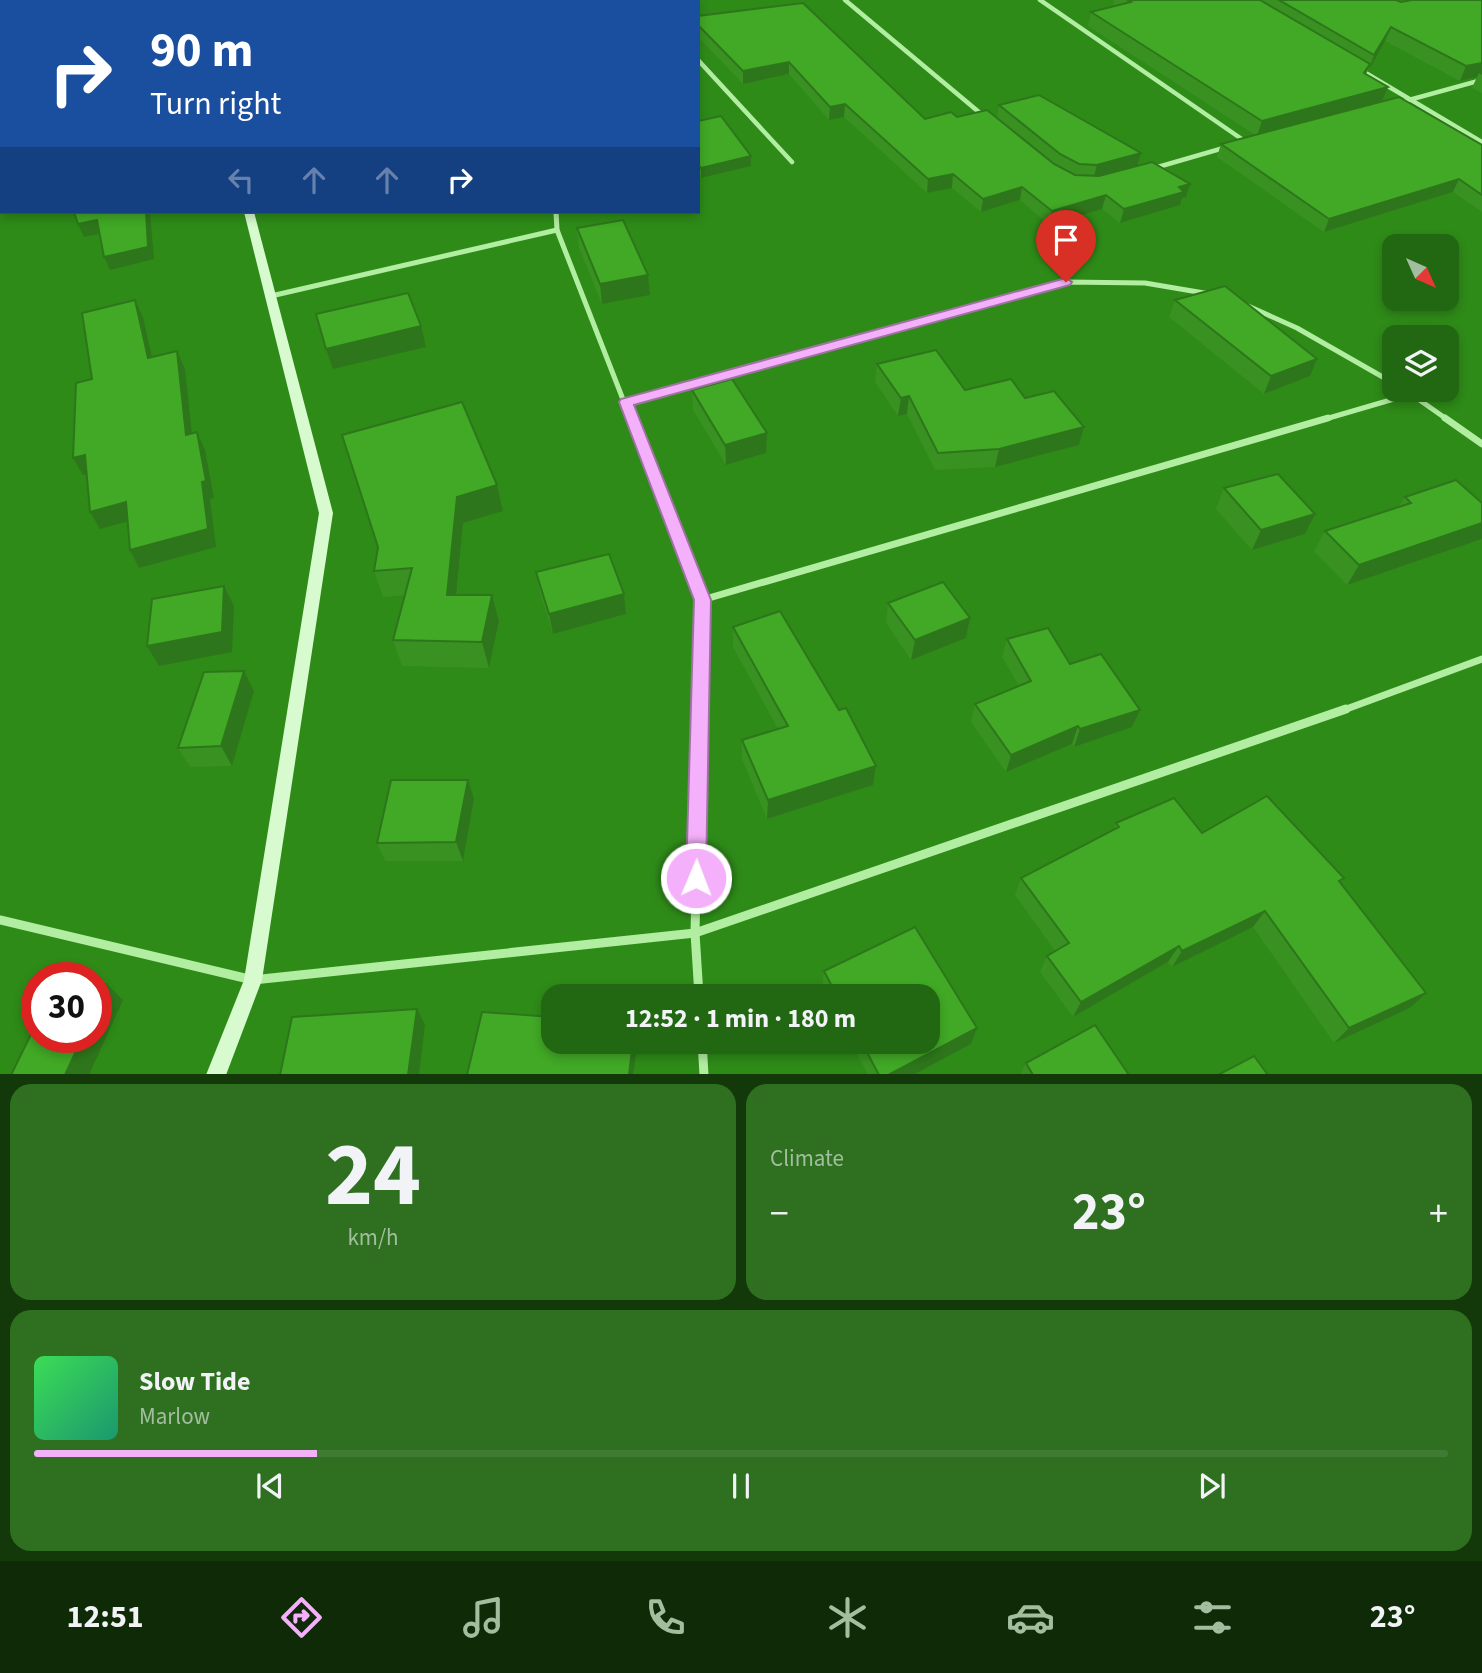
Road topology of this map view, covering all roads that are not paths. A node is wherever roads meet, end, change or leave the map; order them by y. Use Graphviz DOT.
graph roads {
  1 [pos="845,0"];
  2 [pos="1040,0"];
  3 [pos="700,62"];
  4 [pos="1354,67"];
  5 [pos="1482,80"];
  6 [pos="1411,100"];
  7 [pos="1385,106"];
  8 [pos="991,122"];
  9 [pos="1258,139"];
  10 [pos="1246,142"];
  11 [pos="1482,142"];
  12 [pos="792,162"];
  13 [pos="1144,171"];
  14 [pos="250,214"];
  15 [pos="556,214"];
  16 [pos="557,230"];
  17 [pos="271,296"];
  18 [pos="1225,296"];
  19 [pos="1237,301"];
  20 [pos="1382,377"];
  21 [pos="1382,400"];
  22 [pos="626,402"];
  23 [pos="1422,402"];
  24 [pos="1482,444"];
  25 [pos="702,600"];
  26 [pos="1482,659"];
  27 [pos="0,919"];
  28 [pos="695,933"];
  29 [pos="253,980"];
  30 [pos="698,984"];
  31 [pos="703,1054"];
  32 [pos="216,1074"];
  33 [pos="704,1074"];
  1 -- 8 [label="street"];
  2 -- 10 [label="street"];
  3 -- 12 [label="street"];
  4 -- 6 [label="street"];
  5 -- 6 [label="street"];
  6 -- 7 [label="street"];
  6 -- 11 [label="street"];
  9 -- 10 [label="street"];
  10 -- 13 [label="street"];
  14 -- 17 [label="main road"];
  15 -- 16 [label="street"];
  16 -- 17 [label="street"];
  16 -- 22 [label="street"];
  17 -- 29 [label="main road"];
  18 -- 22 [label="street"];
  19 -- 20 [label="street"];
  21 -- 25 [label="street"];
  22 -- 25 [label="street"];
  23 -- 24 [label="street"];
  25 -- 28 [label="street"];
  26 -- 28 [label="street"];
  27 -- 29 [label="street"];
  28 -- 29 [label="street"];
  28 -- 30 [label="street"];
  29 -- 32 [label="main road"];
  31 -- 33 [label="street"];
}
